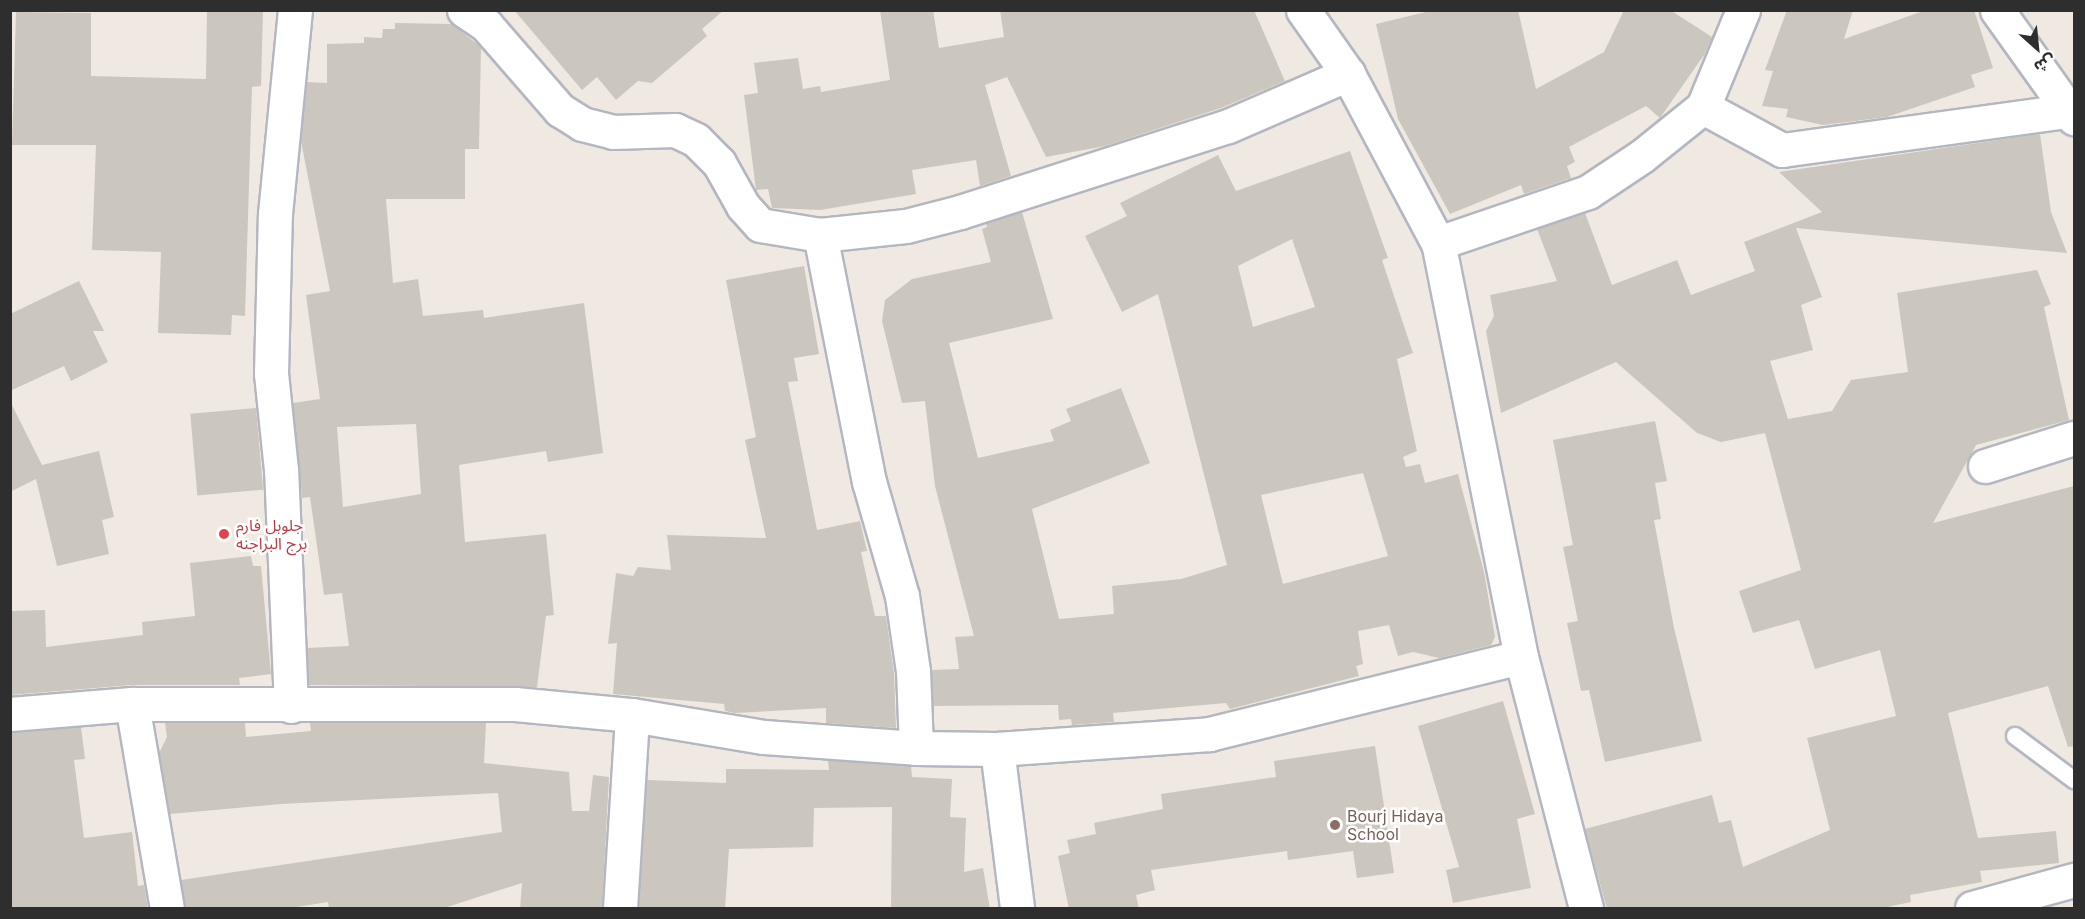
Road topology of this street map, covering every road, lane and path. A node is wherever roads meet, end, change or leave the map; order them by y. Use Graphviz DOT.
graph roads {
  1 [pos="295,10"];
  2 [pos="464,10"];
  3 [pos="1303,10"];
  4 [pos="1743,10"];
  5 [pos="1997,10"];
  6 [pos="1348,74"];
  7 [pos="1703,106"];
  8 [pos="2073,113"];
  9 [pos="820,235"];
  10 [pos="1438,243"];
  11 [pos="2074,438"];
  12 [pos="1985,466"];
  13 [pos="1521,657"];
  14 [pos="132,704"];
  15 [pos="291,706"];
  16 [pos="10,714"];
  17 [pos="632,715"];
  18 [pos="2015,736"];
  19 [pos="916,748"];
  20 [pos="997,749"];
  21 [pos="2074,780"];
  22 [pos="2074,880"];
  23 [pos="167,909"];
  24 [pos="620,909"];
  25 [pos="1017,909"];
  26 [pos="1586,909"];
  27 [pos="1972,909"];
  1 -- 15 [label="street"];
  2 -- 9 [label="street"];
  3 -- 6 [label="street"];
  4 -- 7 [label="street"];
  5 -- 8 [label="street"];
  6 -- 9 [label="street"];
  6 -- 10 [label="street"];
  7 -- 8 [label="street"];
  7 -- 10 [label="street"];
  9 -- 19 [label="street"];
  10 -- 13 [label="street"];
  11 -- 12 [label="street"];
  13 -- 20 [label="street"];
  13 -- 26 [label="street"];
  14 -- 15 [label="street"];
  14 -- 16 [label="street"];
  14 -- 23 [label="street"];
  15 -- 17 [label="street"];
  17 -- 19 [label="street"];
  17 -- 24 [label="street"];
  18 -- 21 [label="lane"];
  19 -- 20 [label="street"];
  20 -- 25 [label="street"];
  22 -- 27 [label="street"];
}
